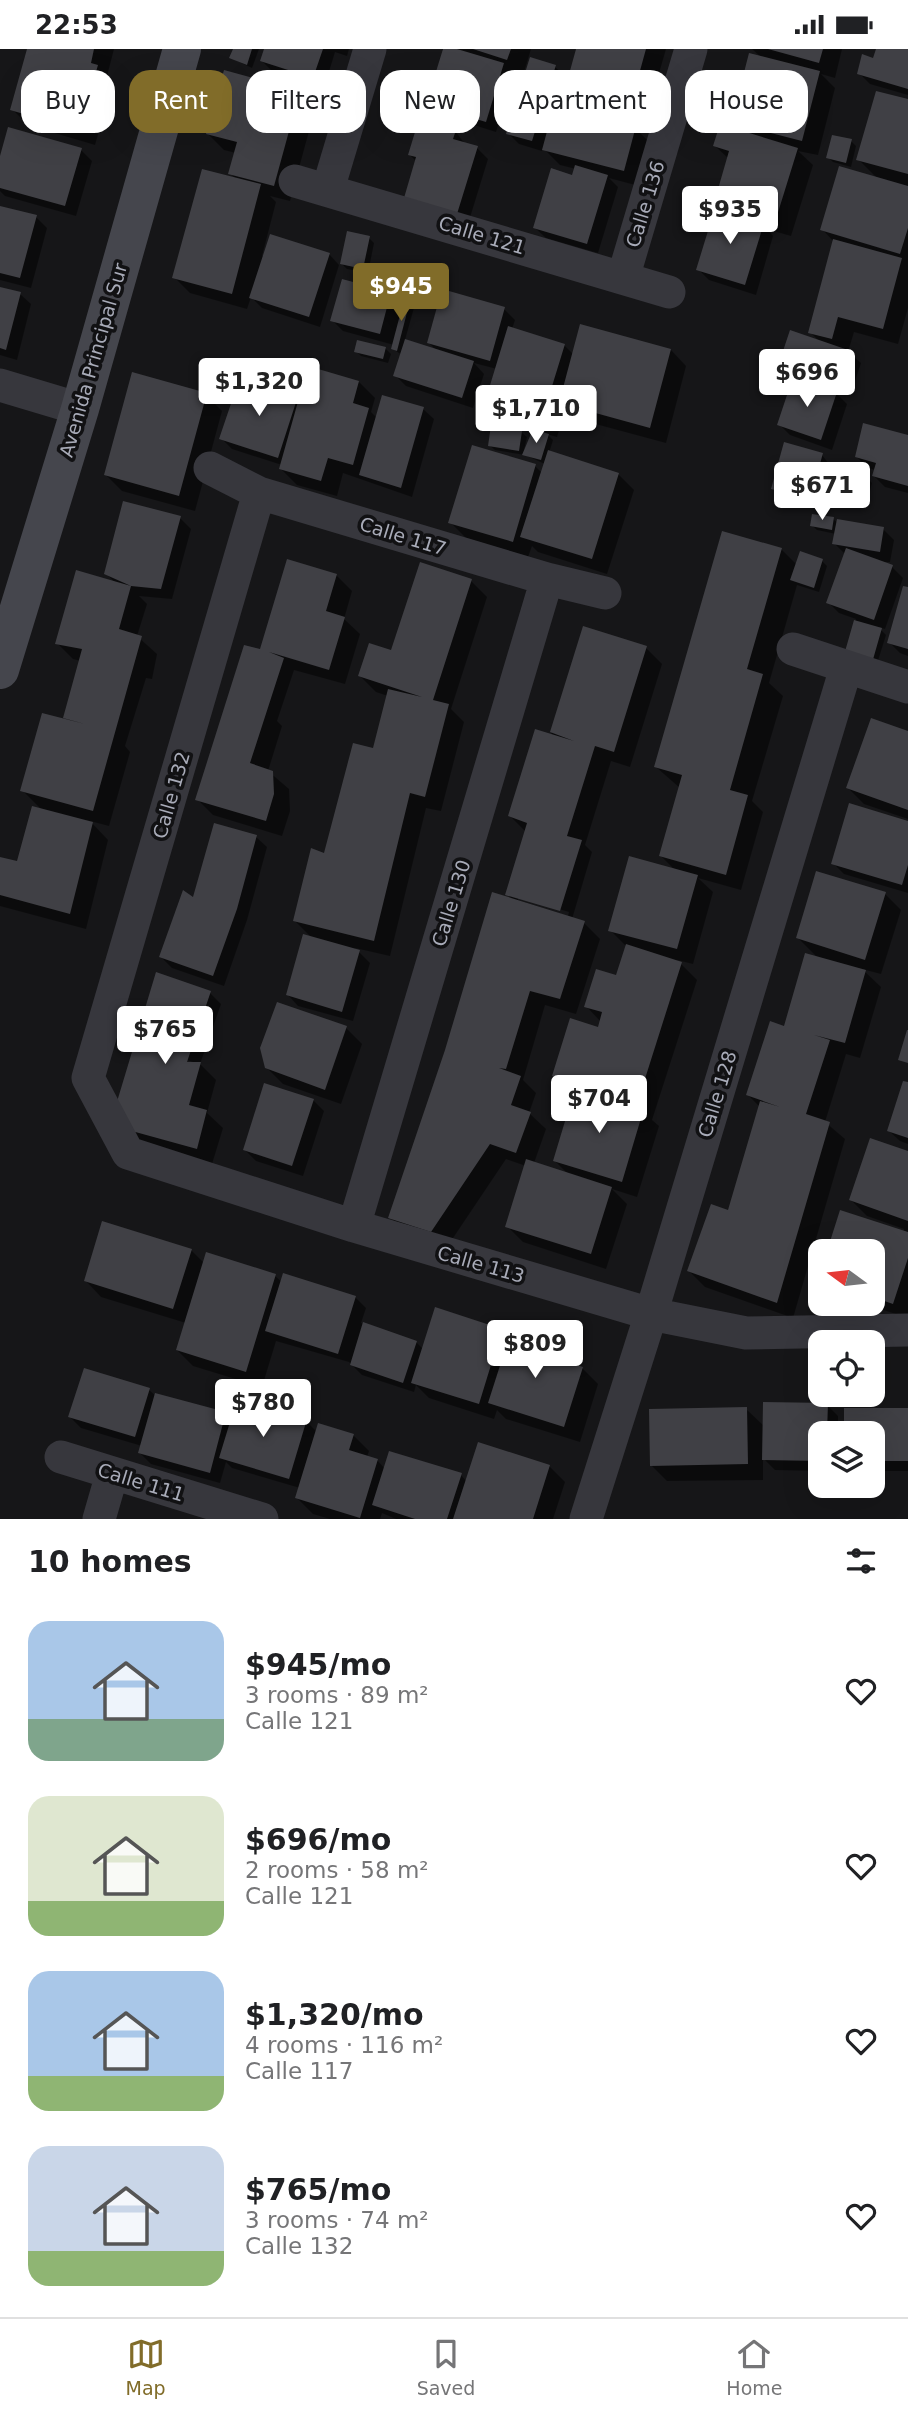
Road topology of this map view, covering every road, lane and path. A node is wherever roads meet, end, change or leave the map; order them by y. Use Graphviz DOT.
graph roads {
  1 [pos="181,49"];
  2 [pos="370,49"];
  3 [pos="691,49"];
  4 [pos="295,181"];
  5 [pos="328,189"];
  6 [pos="623,278"];
  7 [pos="669,292"];
  8 [pos="0,385"];
  9 [pos="80,409"];
  10 [pos="209,468"];
  11 [pos="258,493"];
  12 [pos="547,579"];
  13 [pos="606,593"];
  14 [pos="793,649"];
  15 [pos="846,668"];
  16 [pos="0,670"];
  17 [pos="908,687"];
  18 [pos="97,1095"];
  19 [pos="354,1226"];
  20 [pos="651,1314"];
  21 [pos="908,1330"];
  22 [pos="61,1457"];
  23 [pos="112,1474"];
  24 [pos="99,1519"];
  25 [pos="262,1519"];
  26 [pos="586,1519"];
  1 -- 9 [label="street, Avenida Principal Sur"];
  2 -- 5 [label="street"];
  3 -- 6 [label="street, Calle 136"];
  4 -- 5 [label="street, Calle 121"];
  5 -- 6 [label="street, Calle 121"];
  6 -- 7 [label="street, Calle 121"];
  8 -- 9 [label="street"];
  9 -- 16 [label="street, Avenida Principal Sur"];
  10 -- 11 [label="street, Calle 117"];
  11 -- 12 [label="street, Calle 117"];
  11 -- 18 [label="street, Calle 132"];
  12 -- 13 [label="street, Calle 117"];
  12 -- 19 [label="street, Calle 130"];
  14 -- 15 [label="street"];
  15 -- 17 [label="street"];
  15 -- 20 [label="street, Calle 128"];
  18 -- 19 [label="street, Calle 113"];
  19 -- 20 [label="street, Calle 113"];
  20 -- 21 [label="street, Calle 113"];
  20 -- 26 [label="street, Calle 128"];
  22 -- 23 [label="street, Calle 111"];
  23 -- 24 [label="street"];
  23 -- 25 [label="street, Calle 111"];
}
